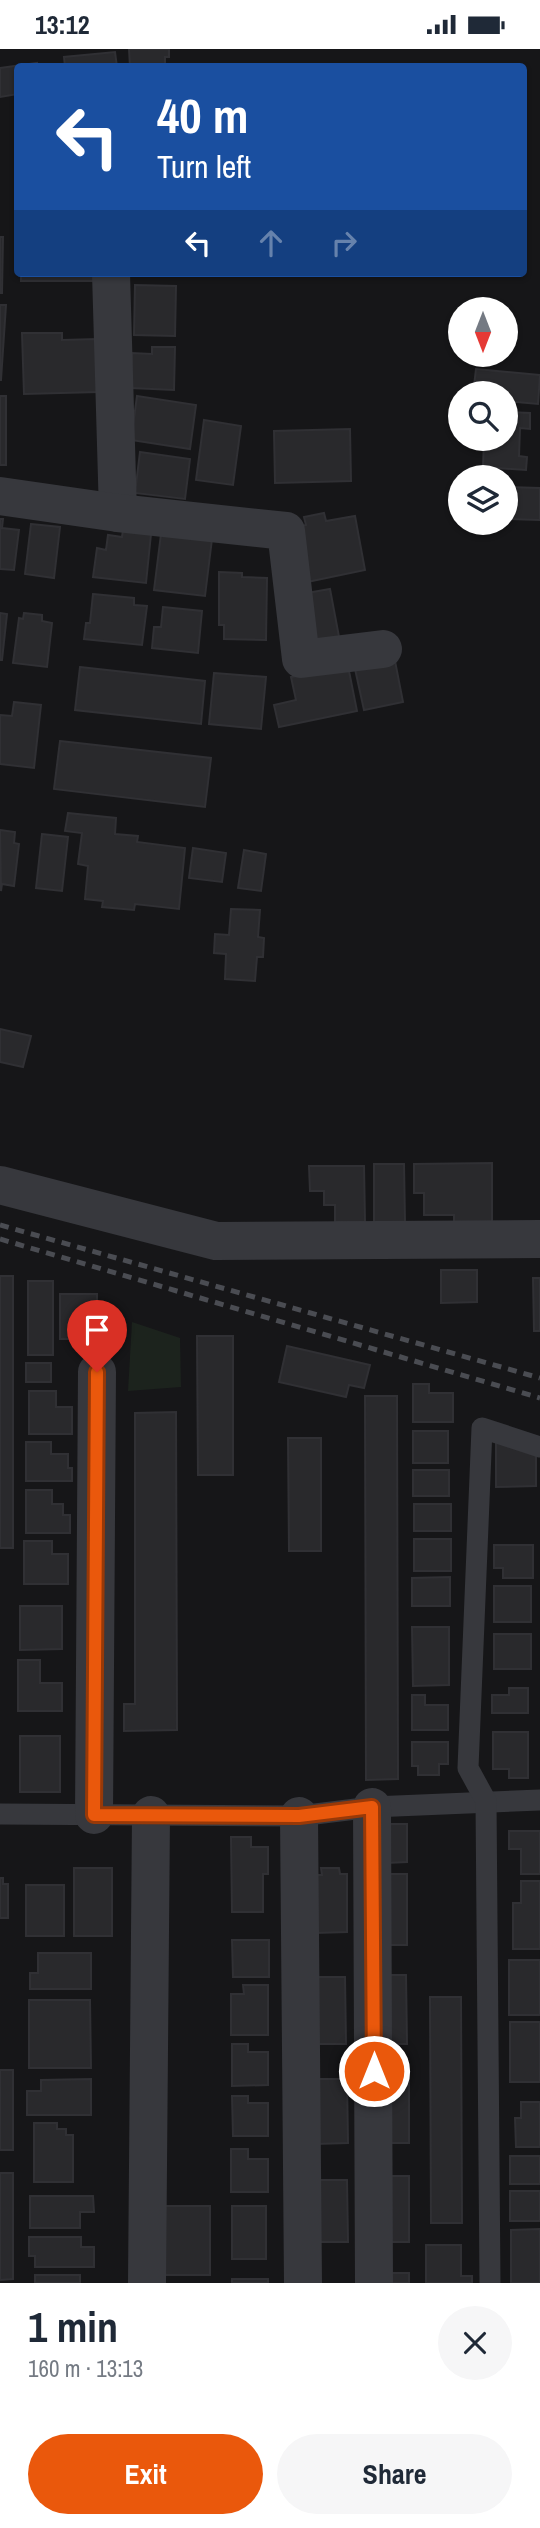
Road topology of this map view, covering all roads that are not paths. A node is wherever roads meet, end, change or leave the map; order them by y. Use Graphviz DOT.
graph roads {
  1 [pos="111,277"];
  2 [pos="0,496"];
  3 [pos="118,513"];
  4 [pos="383,649"];
  5 [pos="0,1185"];
  6 [pos="540,1239"];
  7 [pos="97,1372"];
  8 [pos="540,1447"];
  9 [pos="540,1800"];
  10 [pos="486,1801"];
  11 [pos="372,1807"];
  12 [pos="0,1814"];
  13 [pos="94,1815"];
  14 [pos="150,1815"];
  15 [pos="299,1816"];
  16 [pos="148,2283"];
  17 [pos="303,2283"];
  18 [pos="374,2283"];
  19 [pos="490,2283"];
  1 -- 3 [label="street"];
  2 -- 3 [label="street"];
  3 -- 4 [label="street"];
  5 -- 6 [label="street"];
  7 -- 13 [label="street"];
  8 -- 10 [label="lane"];
  9 -- 10 [label="lane"];
  10 -- 11 [label="lane"];
  10 -- 19 [label="lane"];
  11 -- 15 [label="lane"];
  11 -- 18 [label="street"];
  12 -- 13 [label="lane"];
  13 -- 14 [label="lane"];
  14 -- 15 [label="lane"];
  14 -- 16 [label="street"];
  15 -- 17 [label="street"];
}
